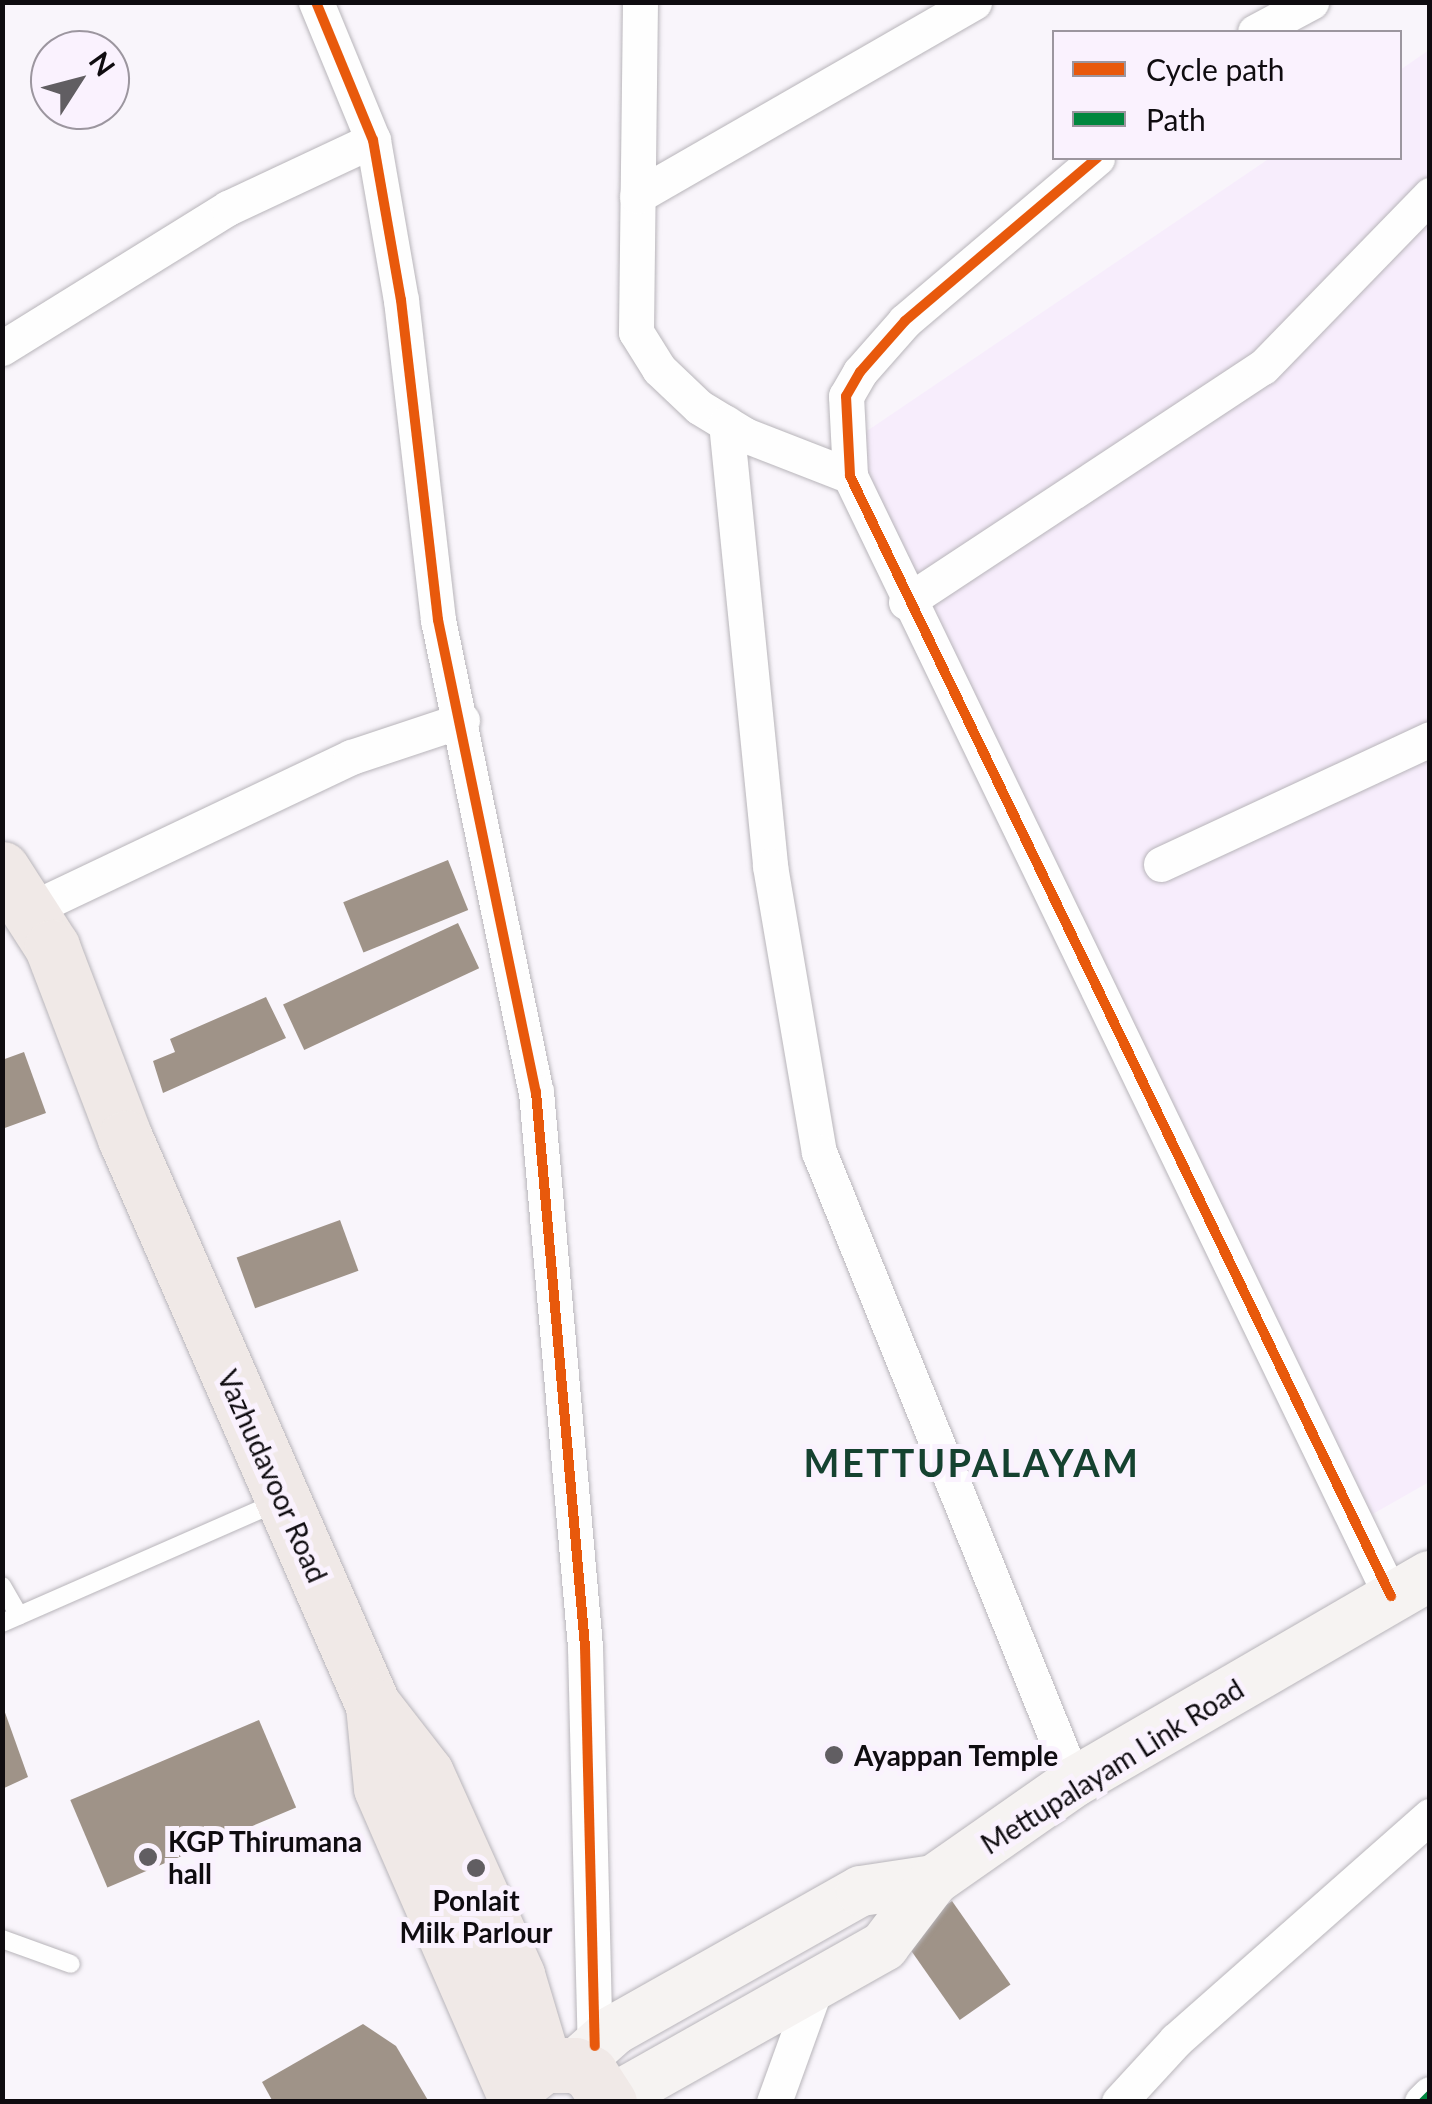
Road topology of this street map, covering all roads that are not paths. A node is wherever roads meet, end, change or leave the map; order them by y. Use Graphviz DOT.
graph roads {
  1 [pos="316,2"];
  2 [pos="640,2"];
  3 [pos="974,2"];
  4 [pos="1312,2"];
  5 [pos="1259,30"];
  6 [pos="374,140"];
  7 [pos="1095,160"];
  8 [pos="1430,195"];
  9 [pos="637,196"];
  10 [pos="5,342"];
  11 [pos="726,423"];
  12 [pos="850,476"];
  13 [pos="906,602"];
  14 [pos="462,720"];
  15 [pos="1430,739"];
  16 [pos="1161,864"];
  17 [pos="16,890"];
  18 [pos="284,1500"];
  19 [pos="2,1586"];
  20 [pos="1410,1586"];
  21 [pos="11,1620"];
  22 [pos="1074,1782"];
  23 [pos="1430,1816"];
  24 [pos="934,1880"];
  25 [pos="2,1940"];
  26 [pos="71,1964"];
  27 [pos="817,1983"];
  28 [pos="565,2082"];
  29 [pos="1430,2094"];
  30 [pos="774,2102"];
  31 [pos="1119,2102"];
  32 [pos="1422,2102"];
  1 -- 6 [label="street"];
  2 -- 9 [label="street"];
  3 -- 9 [label="street"];
  4 -- 5 [label="street"];
  6 -- 10 [label="street"];
  6 -- 14 [label="street"];
  7 -- 12 [label="street"];
  8 -- 13 [label="street"];
  9 -- 11 [label="street"];
  11 -- 12 [label="street"];
  11 -- 22 [label="street"];
  12 -- 13 [label="street"];
  13 -- 20 [label="street"];
  14 -- 17 [label="street"];
  14 -- 28 [label="street"];
  15 -- 16 [label="street"];
  17 -- 18 [label="main road, Vazhudavoor Road"];
  18 -- 21 [label="lane"];
  18 -- 28 [label="main road, Vazhudavoor Road"];
  19 -- 21 [label="lane"];
  20 -- 22 [label="street, Mettupalayam Link Road"];
  22 -- 24 [label="street, Mettupalayam Link Road"];
  23 -- 31 [label="street"];
  24 -- 27 [label="street, Mettupalayam Link Road"];
  24 -- 28 [label="street"];
  25 -- 26 [label="lane"];
  27 -- 28 [label="street, Mettupalayam Link Road"];
  27 -- 30 [label="street"];
  29 -- 32 [label="street"];
}
